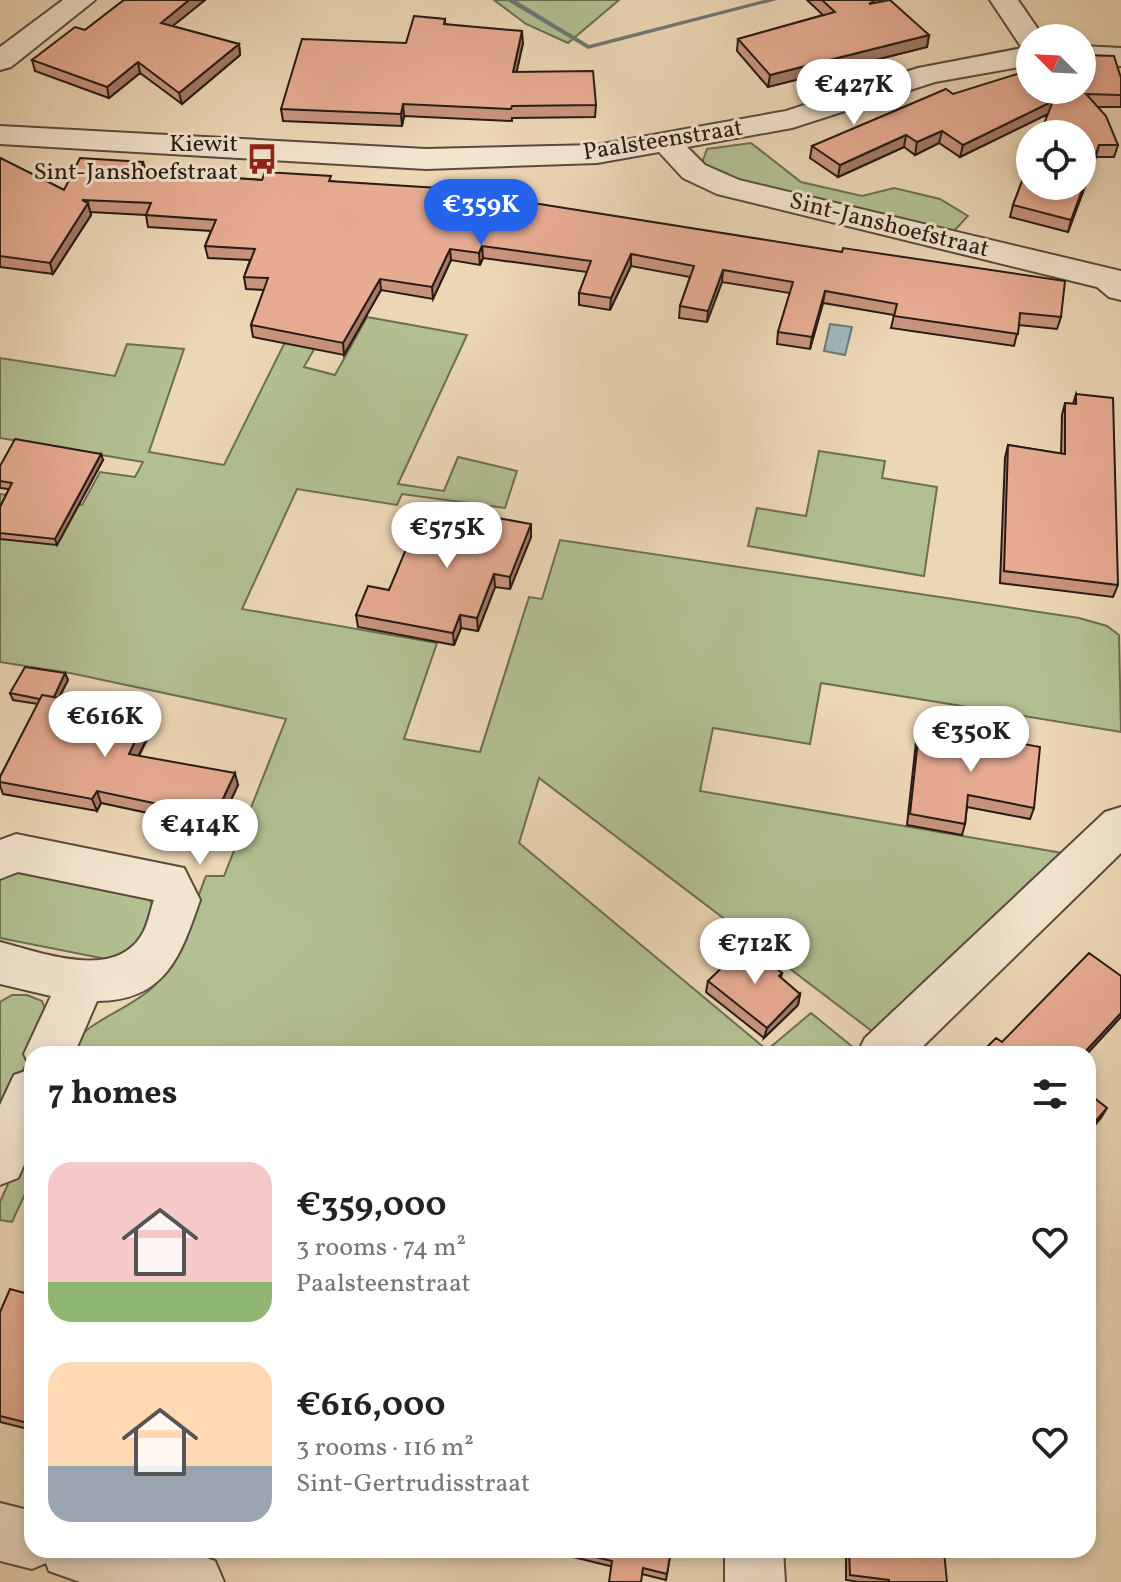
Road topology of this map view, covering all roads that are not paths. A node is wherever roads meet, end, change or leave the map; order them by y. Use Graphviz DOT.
graph roads {
  1 [pos="81,0"];
  2 [pos="1004,0"];
  3 [pos="1020,24"];
  4 [pos="1096,56"];
  5 [pos="1121,57"];
  6 [pos="1016,58"];
  7 [pos="0,61"];
  8 [pos="0,135"];
  9 [pos="669,143"];
  10 [pos="1121,289"];
  11 [pos="1121,825"];
  12 [pos="0,860"];
  13 [pos="0,963"];
  14 [pos="82,981"];
  15 [pos="53,1046"];
  16 [pos="890,1046"];
  17 [pos="24,1108"];
  18 [pos="0,1161"];
  19 [pos="0,1532"];
  20 [pos="24,1538"];
  21 [pos="101,1558"];
  22 [pos="754,1558"];
  23 [pos="194,1582"];
  24 [pos="755,1582"];
  1 -- 7 [label="street"];
  2 -- 3 [label="street"];
  4 -- 5 [label="street"];
  6 -- 9 [label="street, Paalsteenstraat"];
  8 -- 9 [label="street, Paalsteenstraat"];
  9 -- 10 [label="street, Sint-Janshoefstraat"];
  11 -- 16 [label="street"];
  12 -- 14 [label="street"];
  13 -- 14 [label="street"];
  14 -- 15 [label="street"];
  17 -- 18 [label="street"];
  19 -- 20 [label="street"];
  21 -- 23 [label="street"];
  22 -- 24 [label="street"];
}
